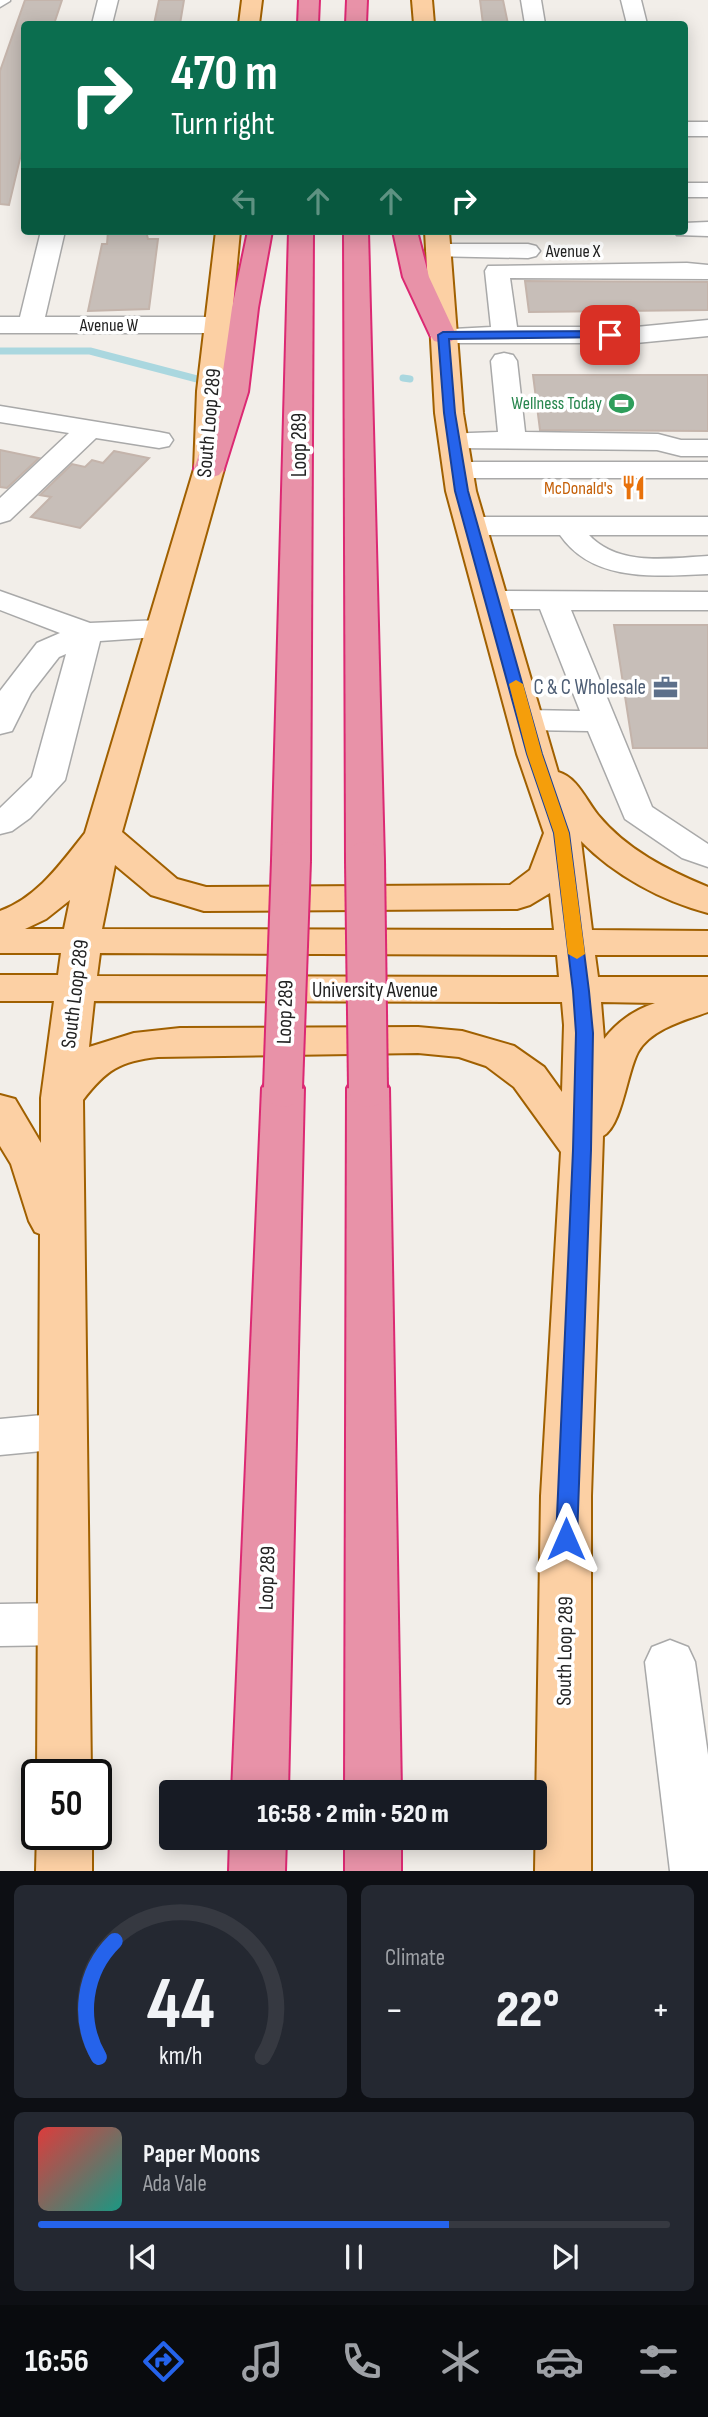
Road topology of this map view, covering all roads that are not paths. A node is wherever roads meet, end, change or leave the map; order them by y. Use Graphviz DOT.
graph roads {
  1 [pos="108,0"];
  2 [pos="252,0"];
  3 [pos="309,0"];
  4 [pos="357,0"];
  5 [pos="422,0"];
  6 [pos="531,0"];
  7 [pos="631,0"];
  8 [pos="103,21"];
  9 [pos="250,21"];
  10 [pos="308,21"];
  11 [pos="356,21"];
  12 [pos="424,21"];
  13 [pos="535,21"];
  14 [pos="636,21"];
  15 [pos="688,129"];
  16 [pos="708,129"];
  17 [pos="688,175"];
  18 [pos="708,175"];
  19 [pos="688,190"];
  20 [pos="708,190"];
  21 [pos="708,229"];
  22 [pos="52,235"];
  23 [pos="228,235"];
  24 [pos="259,235"];
  25 [pos="301,235"];
  26 [pos="356,235"];
  27 [pos="426,238"];
  28 [pos="506,251"];
  29 [pos="692,251"];
  30 [pos="31,324"];
  31 [pos="0,325"];
  32 [pos="218,325"];
  33 [pos="708,328"];
  34 [pos="443,335"];
  35 [pos="505,348"];
  36 [pos="0,414"];
  37 [pos="91,428"];
  38 [pos="159,440"];
  39 [pos="512,440"];
  40 [pos="708,448"];
  41 [pos="456,455"];
  42 [pos="209,469"];
  43 [pos="708,470"];
  44 [pos="536,471"];
  45 [pos="708,479"];
  46 [pos="708,511"];
  47 [pos="0,514"];
  48 [pos="554,525"];
  49 [pos="471,526"];
  50 [pos="695,527"];
  51 [pos="708,565"];
  52 [pos="0,600"];
  53 [pos="492,600"];
  54 [pos="552,600"];
  55 [pos="708,601"];
  56 [pos="161,629"];
  57 [pos="88,632"];
  58 [pos="601,720"];
  59 [pos="0,724"];
  60 [pos="531,737"];
  61 [pos="0,824"];
  62 [pos="562,833"];
  63 [pos="103,834"];
  64 [pos="703,853"];
  65 [pos="708,901"];
  66 [pos="0,924"];
  67 [pos="82,940"];
  68 [pos="0,941"];
  69 [pos="575,941"];
  70 [pos="708,943"];
  71 [pos="0,988"];
  72 [pos="75,989"];
  73 [pos="708,990"];
  74 [pos="581,991"];
  75 [pos="708,998"];
  76 [pos="62,1098"];
  77 [pos="0,1109"];
  78 [pos="582,1150"];
  79 [pos="62,1252"];
  80 [pos="62,1431"];
  81 [pos="0,1437"];
  82 [pos="63,1624"];
  83 [pos="0,1625"];
  84 [pos="670,1662"];
  85 [pos="64,1759"];
  86 [pos="260,1780"];
  87 [pos="373,1780"];
  88 [pos="64,1850"];
  89 [pos="258,1850"];
  90 [pos="373,1850"];
  91 [pos="64,1871"];
  92 [pos="257,1871"];
  93 [pos="373,1871"];
  94 [pos="563,1871"];
  95 [pos="697,1871"];
  1 -- 8 [label="street"];
  2 -- 9 [label="main road"];
  3 -- 10 [label="highway"];
  4 -- 11 [label="highway"];
  5 -- 12 [label="main road"];
  6 -- 13 [label="street"];
  7 -- 14 [label="street"];
  15 -- 16 [label="street"];
  17 -- 18 [label="street"];
  19 -- 20 [label="street"];
  21 -- 29 [label="street"];
  22 -- 30 [label="street"];
  23 -- 32 [label="main road, South Loop 289"];
  24 -- 42 [label="highway"];
  25 -- 86 [label="highway, Loop 289, bridge"];
  26 -- 87 [label="highway, bridge"];
  27 -- 28 [label="street"];
  27 -- 34 [label="main road, South Loop 289"];
  28 -- 29 [label="street"];
  28 -- 35 [label="street"];
  30 -- 31 [label="street, Avenue W"];
  30 -- 32 [label="street, Avenue W"];
  32 -- 42 [label="main road, South Loop 289"];
  33 -- 35 [label="street"];
  34 -- 35 [label="street"];
  34 -- 41 [label="main road, South Loop 289"];
  35 -- 39 [label="street"];
  36 -- 37 [label="street"];
  37 -- 38 [label="street"];
  37 -- 47 [label="street"];
  39 -- 40 [label="street"];
  39 -- 41 [label="street"];
  41 -- 44 [label="street"];
  41 -- 49 [label="main road, South Loop 289"];
  42 -- 56 [label="main road, South Loop 289"];
  43 -- 44 [label="street"];
  44 -- 45 [label="street"];
  44 -- 48 [label="lane"];
  46 -- 50 [label="street"];
  48 -- 49 [label="street"];
  48 -- 50 [label="street"];
  48 -- 51 [label="street"];
  49 -- 53 [label="main road, South Loop 289"];
  52 -- 57 [label="street"];
  53 -- 54 [label="street"];
  53 -- 60 [label="main road, South Loop 289"];
  54 -- 55 [label="street"];
  54 -- 58 [label="street"];
  56 -- 57 [label="street"];
  56 -- 63 [label="main road, South Loop 289"];
  57 -- 59 [label="street"];
  57 -- 61 [label="street"];
  58 -- 60 [label="street"];
  58 -- 64 [label="street"];
  60 -- 62 [label="main road, South Loop 289"];
  60 -- 65 [label="main road"];
  62 -- 63 [label="main road"];
  62 -- 69 [label="main road, South Loop 289"];
  63 -- 66 [label="main road"];
  63 -- 67 [label="main road, South Loop 289"];
  67 -- 68 [label="main road"];
  67 -- 69 [label="main road"];
  67 -- 72 [label="main road, South Loop 289"];
  69 -- 70 [label="main road"];
  69 -- 74 [label="main road, South Loop 289"];
  71 -- 72 [label="main road, University Avenue"];
  72 -- 74 [label="main road, University Avenue"];
  72 -- 76 [label="main road, South Loop 289"];
  73 -- 74 [label="main road, University Avenue"];
  74 -- 78 [label="main road, South Loop 289"];
  75 -- 78 [label="main road"];
  76 -- 78 [label="main road"];
  76 -- 79 [label="main road, South Loop 289"];
  77 -- 79 [label="main road"];
  78 -- 94 [label="main road, South Loop 289"];
  79 -- 80 [label="main road, South Loop 289"];
  80 -- 81 [label="street"];
  80 -- 82 [label="main road, South Loop 289"];
  82 -- 83 [label="street"];
  82 -- 85 [label="main road, South Loop 289"];
  84 -- 95 [label="street"];
  88 -- 91 [label="main road"];
  89 -- 92 [label="highway"];
  90 -- 93 [label="highway"];
}
